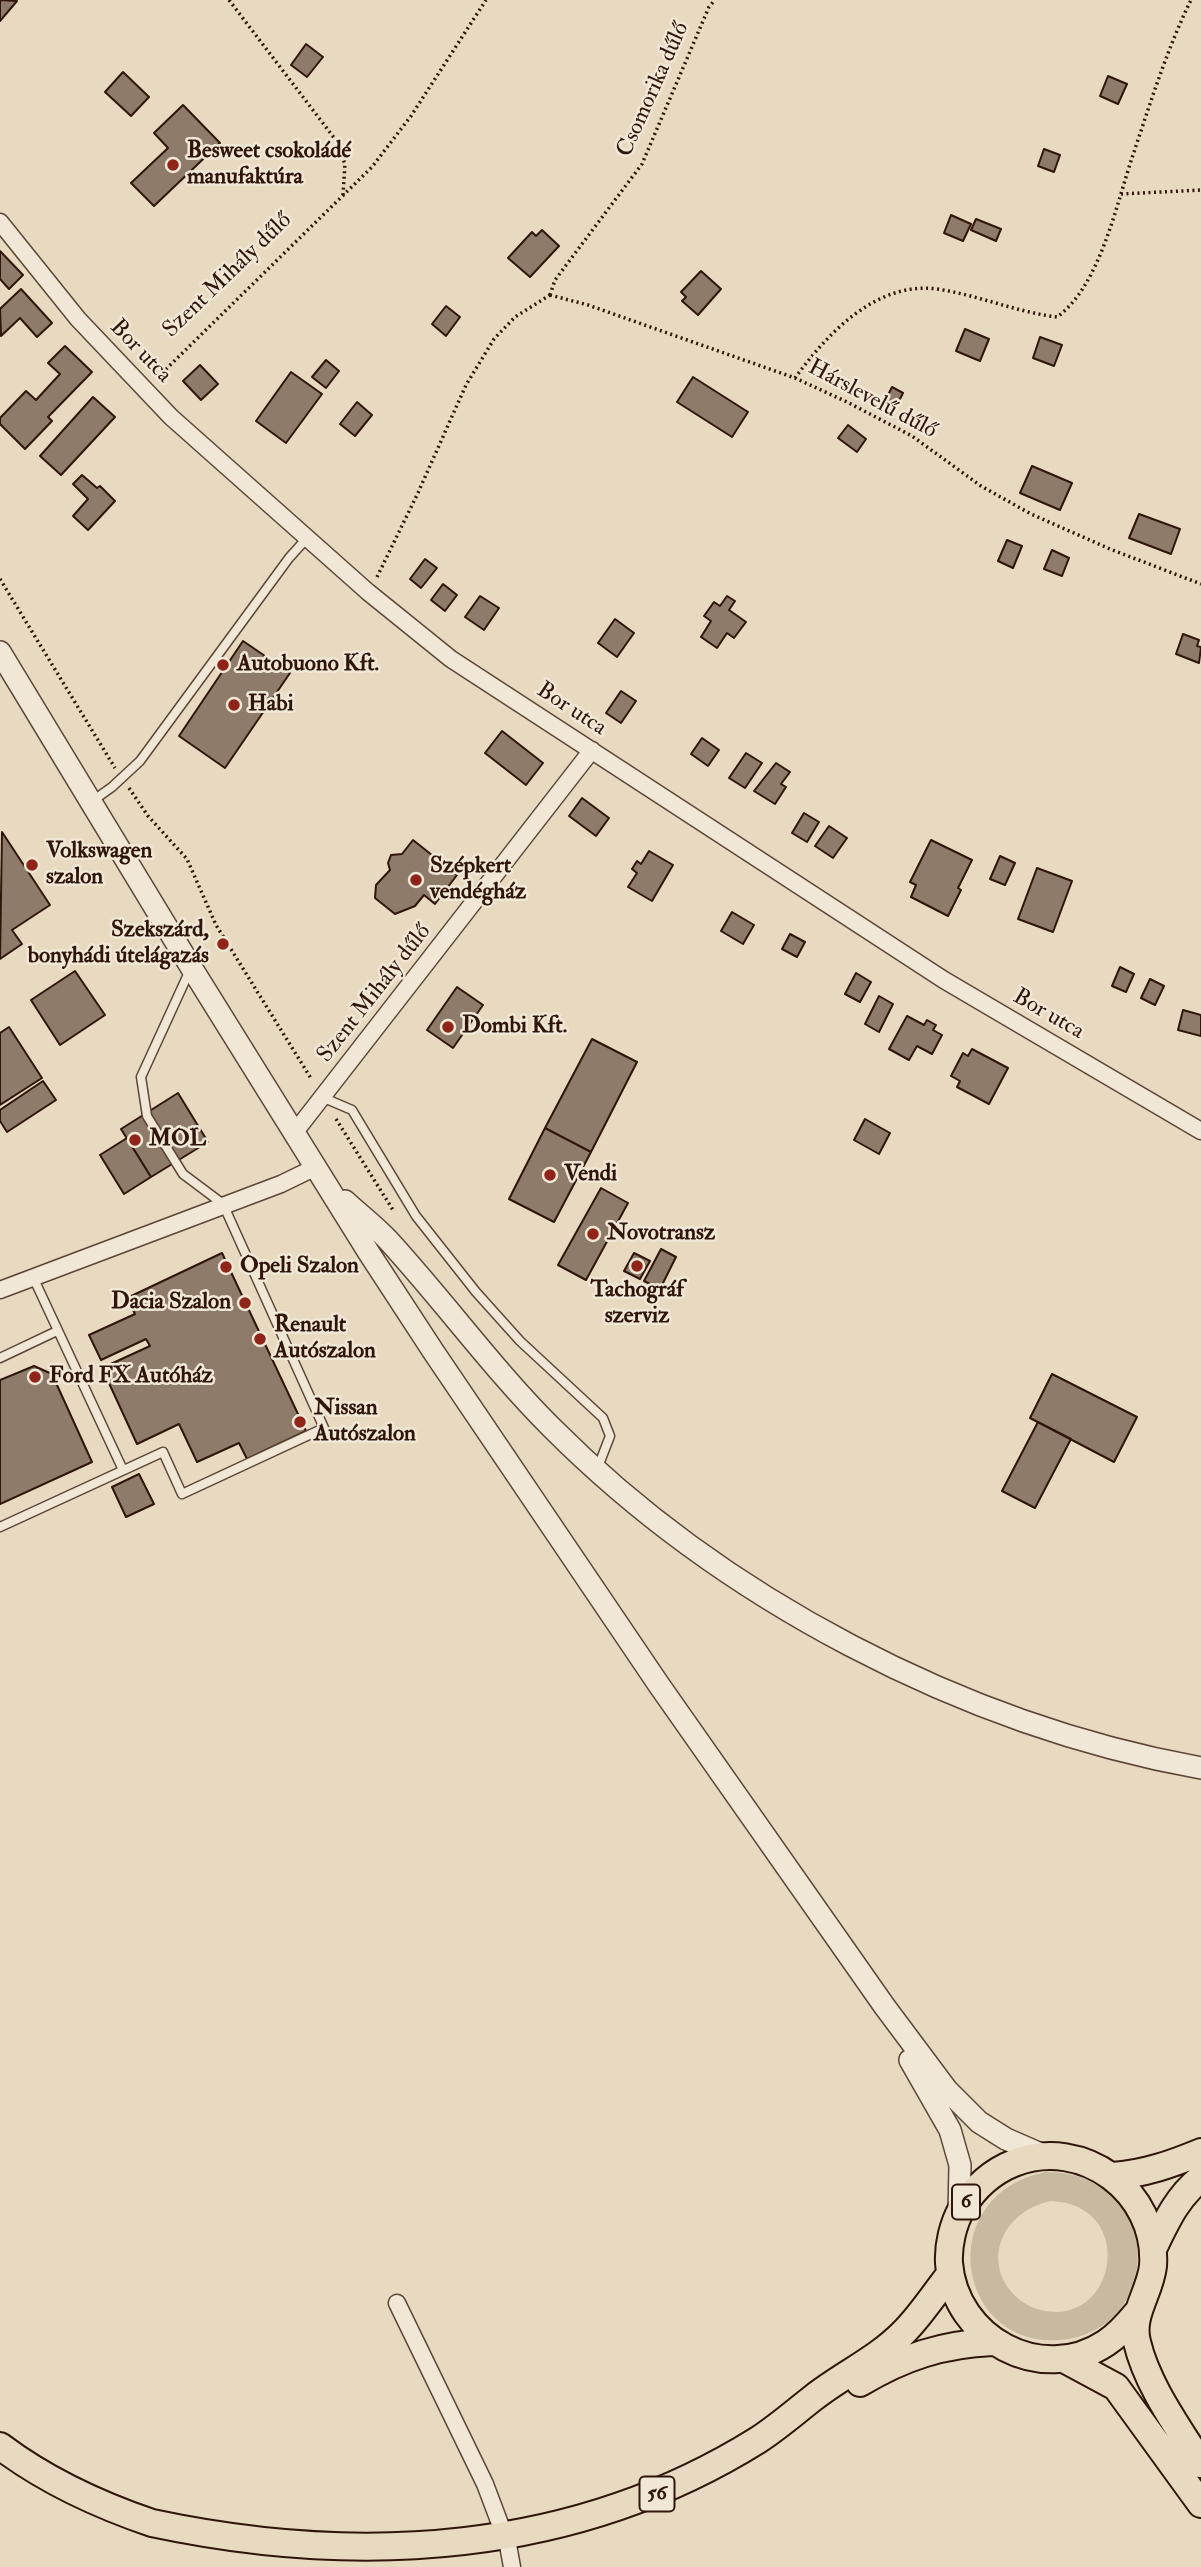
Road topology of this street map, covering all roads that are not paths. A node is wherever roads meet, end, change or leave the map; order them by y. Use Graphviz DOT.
graph roads {
  1 [pos="0,222"];
  2 [pos="307,538"];
  3 [pos="0,652"];
  4 [pos="592,750"];
  5 [pos="91,802"];
  6 [pos="191,967"];
  7 [pos="324,1098"];
  8 [pos="1201,1131"];
  9 [pos="295,1132"];
  10 [pos="322,1176"];
  11 [pos="223,1204"];
  12 [pos="33,1277"];
  13 [pos="0,1290"];
  14 [pos="57,1331"];
  15 [pos="0,1358"];
  16 [pos="597,1469"];
  17 [pos="123,1470"];
  18 [pos="0,1527"];
  19 [pos="1201,1768"];
  20 [pos="885,2007"];
  21 [pos="1201,2152"];
  22 [pos="1045,2156"];
  23 [pos="1112,2176"];
  24 [pos="1201,2178"];
  25 [pos="959,2213"];
  26 [pos="1153,2249"];
  27 [pos="950,2274"];
  28 [pos="397,2303"];
  29 [pos="1136,2314"];
  30 [pos="993,2342"];
  31 [pos="1064,2359"];
  32 [pos="793,2415"];
  33 [pos="2,2451"];
  34 [pos="1201,2464"];
  35 [pos="1201,2504"];
  36 [pos="510,2556"];
  1 -- 2 [label="street, Bor utca"];
  2 -- 4 [label="street, Bor utca"];
  2 -- 5 [label="lane"];
  3 -- 5 [label="street"];
  4 -- 7 [label="street, Szent Mihály dűlő"];
  4 -- 8 [label="street, Bor utca"];
  5 -- 6 [label="street"];
  6 -- 9 [label="street"];
  6 -- 11 [label="lane"];
  7 -- 9 [label="street, Szent Mihály dűlő"];
  7 -- 16 [label="lane"];
  9 -- 10 [label="street"];
  10 -- 11 [label="street"];
  10 -- 16 [label="street"];
  10 -- 20 [label="street"];
  11 -- 12 [label="street"];
  11 -- 17 [label="lane"];
  12 -- 13 [label="street"];
  12 -- 14 [label="lane"];
  14 -- 15 [label="lane"];
  14 -- 17 [label="lane"];
  16 -- 19 [label="street"];
  17 -- 18 [label="lane"];
  20 -- 22 [label="street"];
  20 -- 25 [label="street"];
  21 -- 23 [label="main road"];
  22 -- 23 [label="main road, 6"];
  22 -- 25 [label="main road, 6"];
  23 -- 26 [label="main road, 6"];
  24 -- 26 [label="main road, 6"];
  25 -- 27 [label="main road, 6"];
  26 -- 29 [label="main road, 6"];
  27 -- 30 [label="main road, 6"];
  27 -- 32 [label="main road, 56"];
  28 -- 36 [label="street"];
  29 -- 31 [label="main road, 6"];
  29 -- 34 [label="main road, 6"];
  30 -- 31 [label="main road, 6"];
  30 -- 32 [label="main road, 56"];
  31 -- 35 [label="main road, 6"];
  32 -- 36 [label="main road, 56"];
  33 -- 36 [label="main road, 56"];
}
